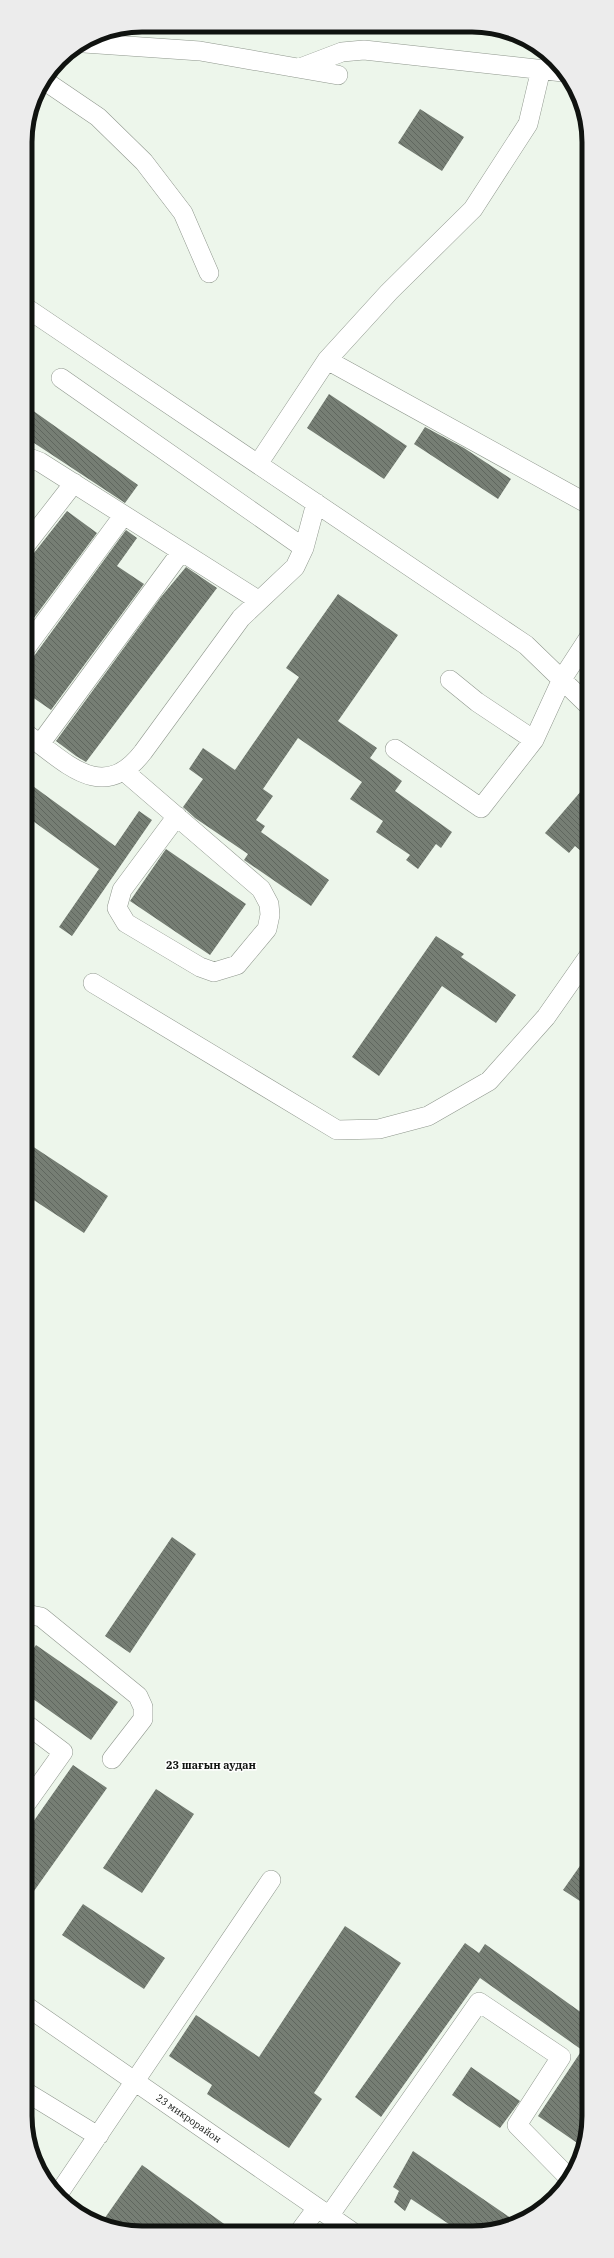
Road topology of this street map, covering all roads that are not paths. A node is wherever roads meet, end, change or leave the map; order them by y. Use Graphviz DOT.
graph roads {
  1 [pos="92,44"];
  2 [pos="300,68"];
  3 [pos="541,69"];
  4 [pos="556,71"];
  5 [pos="338,75"];
  6 [pos="49,84"];
  7 [pos="209,273"];
  8 [pos="32,312"];
  9 [pos="328,360"];
  10 [pos="61,378"];
  11 [pos="32,459"];
  12 [pos="258,464"];
  13 [pos="74,483"];
  14 [pos="582,501"];
  15 [pos="316,503"];
  16 [pos="123,516"];
  17 [pos="32,537"];
  18 [pos="304,548"];
  19 [pos="181,552"];
  20 [pos="258,600"];
  21 [pos="32,639"];
  22 [pos="582,648"];
  23 [pos="562,679"];
  24 [pos="450,680"];
  25 [pos="582,699"];
  26 [pos="33,739"];
  27 [pos="534,740"];
  28 [pos="395,749"];
  29 [pos="125,772"];
  30 [pos="176,816"];
  31 [pos="582,966"];
  32 [pos="93,983"];
  33 [pos="32,1615"];
  34 [pos="32,1729"];
  35 [pos="112,1759"];
  36 [pos="32,1796"];
  37 [pos="271,1880"];
  38 [pos="32,2010"];
  39 [pos="134,2080"];
  40 [pos="32,2096"];
  41 [pos="99,2135"];
  42 [pos="565,2174"];
  43 [pos="61,2190"];
  44 [pos="323,2212"];
  45 [pos="306,2226"];
  46 [pos="343,2226"];
  1 -- 2 [label="street"];
  2 -- 3 [label="street"];
  2 -- 5 [label="street"];
  3 -- 4 [label="street"];
  3 -- 9 [label="street"];
  6 -- 7 [label="street"];
  8 -- 12 [label="street"];
  9 -- 12 [label="street"];
  9 -- 14 [label="street"];
  10 -- 18 [label="street"];
  11 -- 13 [label="street"];
  12 -- 15 [label="street"];
  13 -- 16 [label="street"];
  13 -- 17 [label="street"];
  15 -- 18 [label="street"];
  15 -- 23 [label="street"];
  16 -- 19 [label="street"];
  16 -- 21 [label="street"];
  18 -- 20 [label="street"];
  19 -- 20 [label="street"];
  19 -- 26 [label="street"];
  20 -- 29 [label="street"];
  22 -- 23 [label="street"];
  23 -- 25 [label="street"];
  23 -- 27 [label="street"];
  24 -- 27 [label="street"];
  26 -- 29 [label="street"];
  27 -- 28 [label="street"];
  29 -- 30 [label="street"];
  30 -- 30 [label="street"];
  31 -- 32 [label="street"];
  33 -- 35 [label="street"];
  34 -- 36 [label="street"];
  37 -- 39 [label="street"];
  38 -- 39 [label="street, 23 микрорайон"];
  39 -- 41 [label="street"];
  39 -- 44 [label="street, 23 микрорайон"];
  40 -- 41 [label="street"];
  41 -- 43 [label="street"];
  42 -- 44 [label="street"];
  44 -- 45 [label="street"];
  44 -- 46 [label="street, 23 микрорайон"];
}
